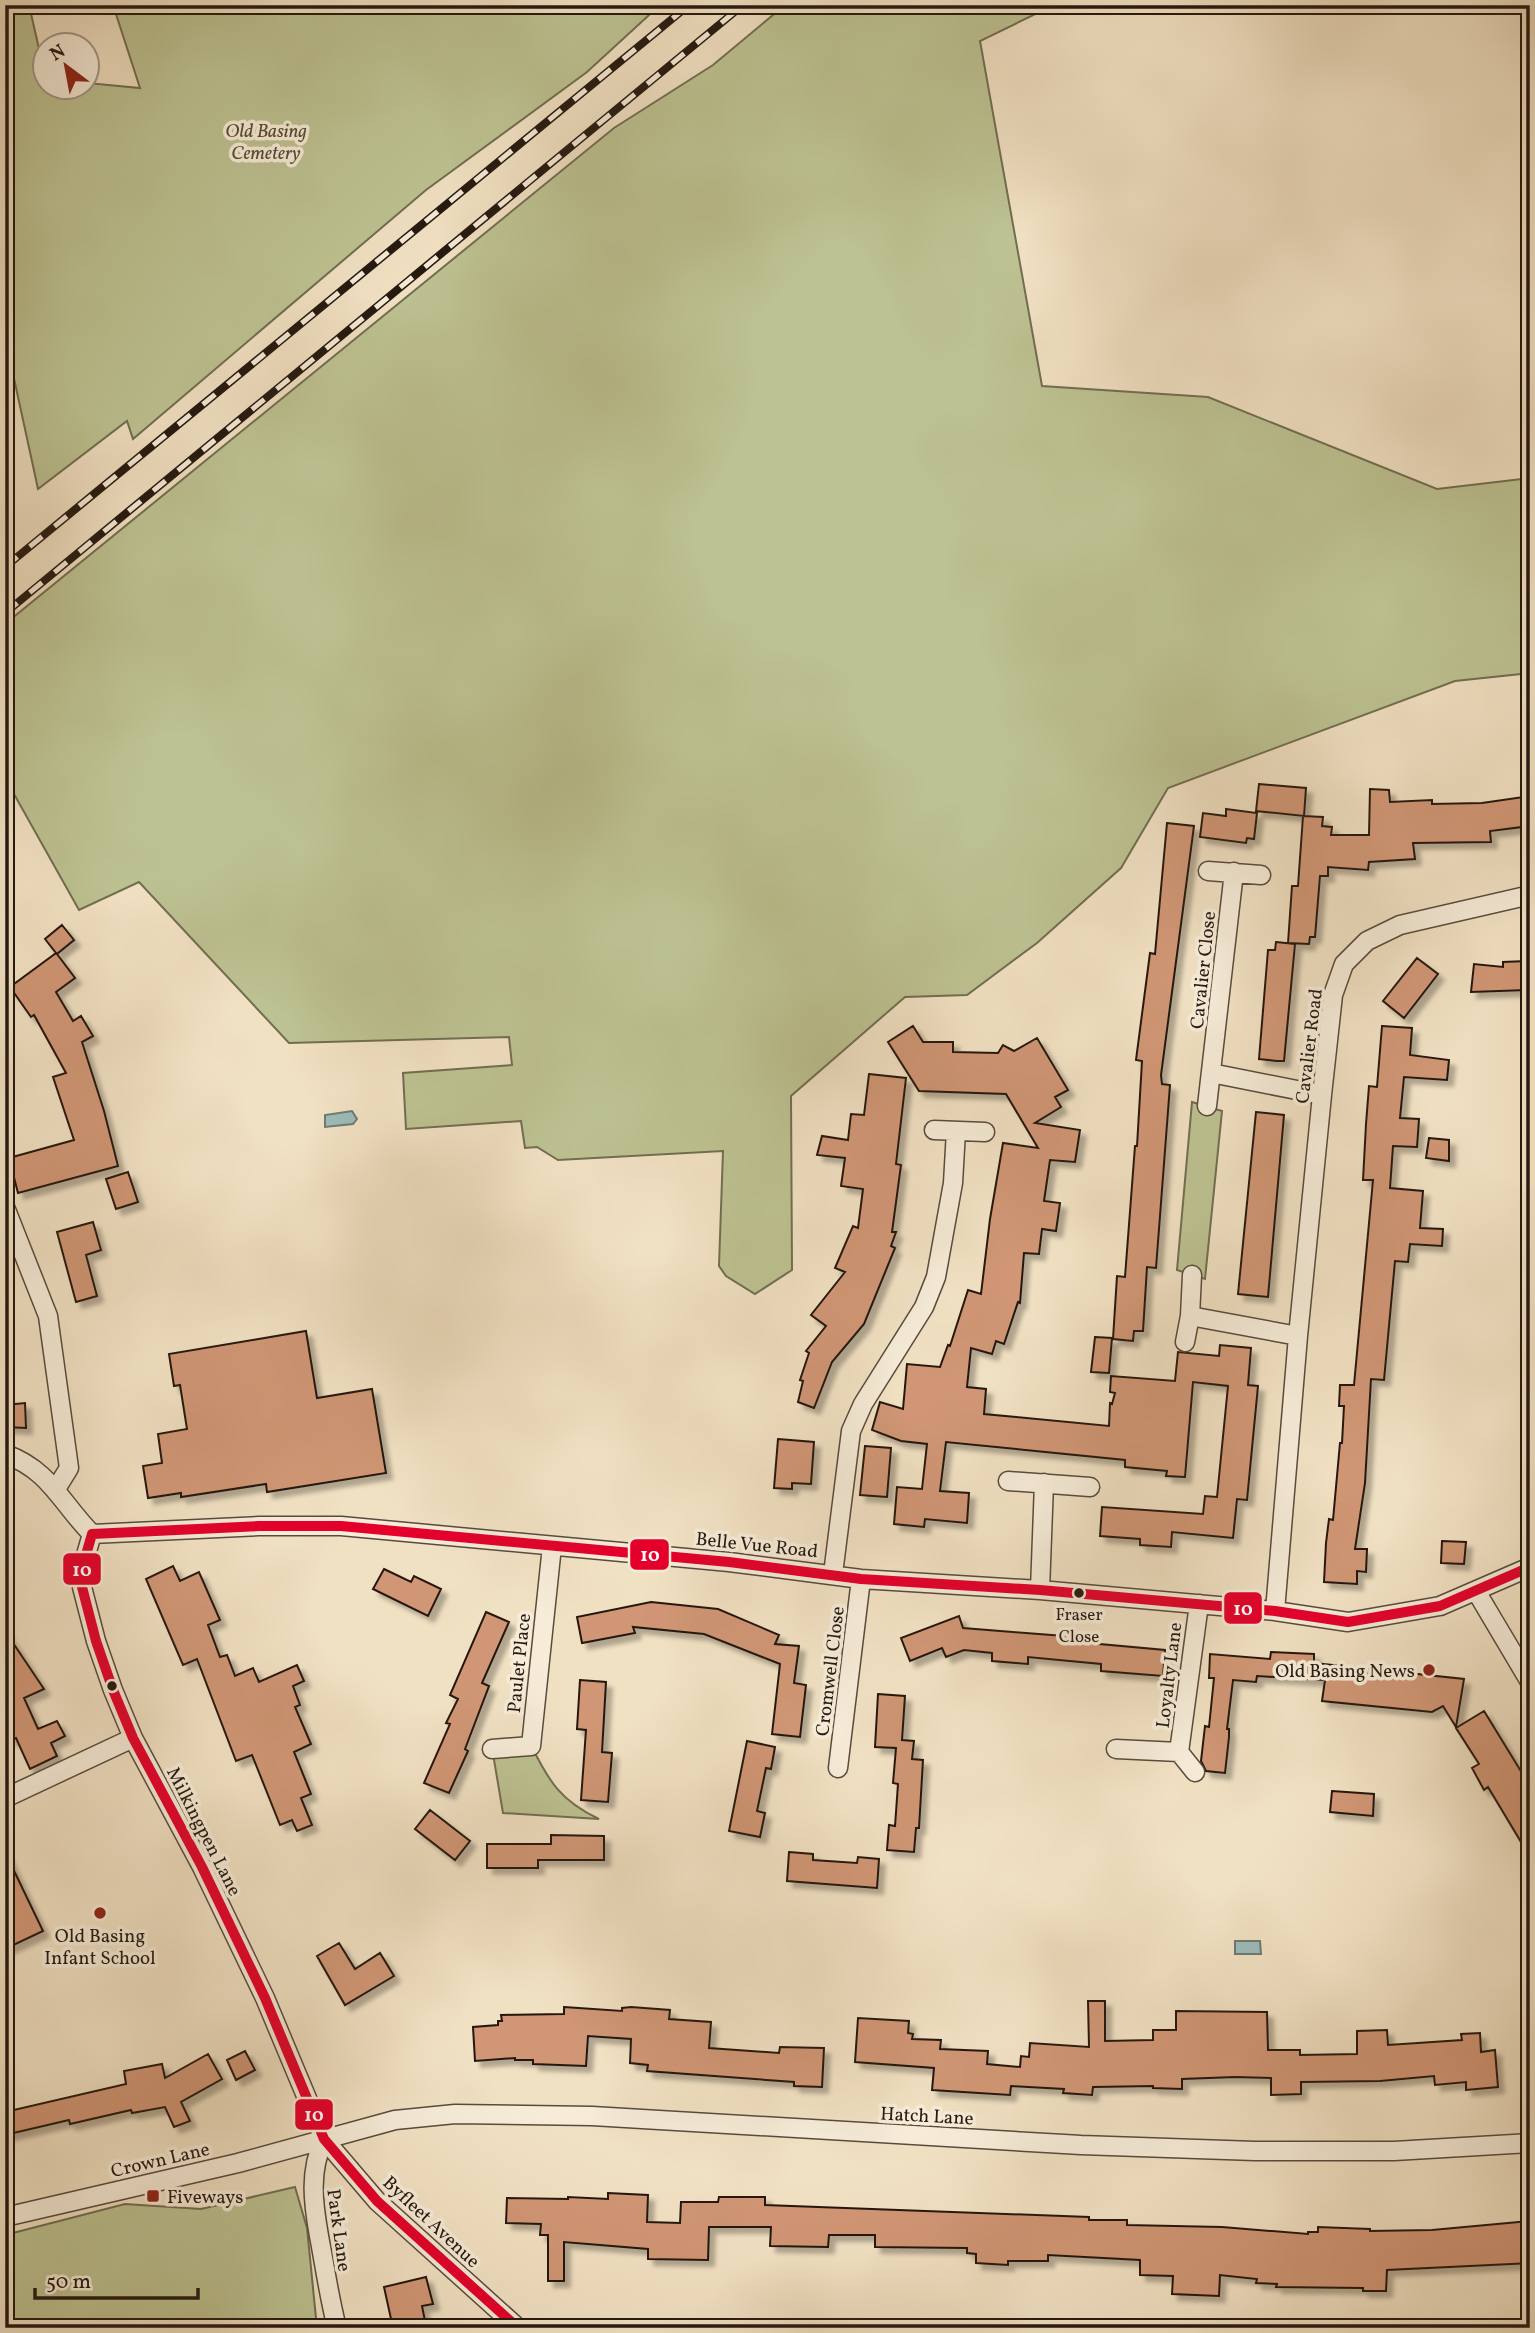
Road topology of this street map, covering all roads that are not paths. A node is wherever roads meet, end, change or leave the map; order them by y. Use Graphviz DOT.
graph roads {
  1 [pos="1208,871"];
  2 [pos="1234,872"];
  3 [pos="1261,875"];
  4 [pos="1530,895"];
  5 [pos="1211,1073"];
  6 [pos="1322,1095"];
  7 [pos="1207,1106"];
  8 [pos="934,1130"];
  9 [pos="956,1130"];
  10 [pos="985,1132"];
  11 [pos="5,1208"];
  12 [pos="1192,1275"];
  13 [pos="1190,1316"];
  14 [pos="1298,1336"];
  15 [pos="1185,1342"];
  16 [pos="5,1454"];
  17 [pos="1007,1481"];
  18 [pos="1044,1483"];
  19 [pos="1090,1487"];
  20 [pos="57,1489"];
  21 [pos="92,1534"];
  22 [pos="552,1546"];
  23 [pos="1530,1567"];
  24 [pos="833,1574"];
  25 [pos="861,1578"];
  26 [pos="1040,1590"];
  27 [pos="1476,1591"];
  28 [pos="1199,1604"];
  29 [pos="1275,1611"];
  30 [pos="1530,1682"];
  31 [pos="133,1738"];
  32 [pos="492,1749"];
  33 [pos="1116,1749"];
  34 [pos="1179,1752"];
  35 [pos="838,1768"];
  36 [pos="1195,1772"];
  37 [pos="5,1798"];
  38 [pos="324,2138"];
  39 [pos="1530,2143"];
  40 [pos="5,2217"];
  41 [pos="337,2328"];
  42 [pos="518,2328"];
  1 -- 2 [label="street"];
  2 -- 3 [label="street"];
  2 -- 5 [label="street, Cavalier Close"];
  4 -- 6 [label="street, Cavalier Road"];
  5 -- 6 [label="street"];
  5 -- 7 [label="street, Cavalier Close"];
  6 -- 14 [label="street, Cavalier Road"];
  8 -- 9 [label="street"];
  9 -- 10 [label="street"];
  9 -- 24 [label="street"];
  11 -- 20 [label="street"];
  12 -- 13 [label="street"];
  13 -- 14 [label="street"];
  13 -- 15 [label="street"];
  14 -- 29 [label="street, Cavalier Road"];
  16 -- 20 [label="street"];
  17 -- 18 [label="street"];
  18 -- 19 [label="street"];
  18 -- 26 [label="street"];
  20 -- 21 [label="street"];
  21 -- 22 [label="street, Belle Vue Road"];
  21 -- 31 [label="street, Milkingpen Lane"];
  22 -- 24 [label="street, Belle Vue Road"];
  22 -- 32 [label="street, Paulet Place"];
  23 -- 27 [label="street, Belle Vue Road"];
  24 -- 25 [label="street, Belle Vue Road"];
  25 -- 26 [label="street, Belle Vue Road"];
  25 -- 35 [label="street, Cromwell Close"];
  26 -- 28 [label="street, Belle Vue Road"];
  27 -- 29 [label="street, Belle Vue Road"];
  27 -- 30 [label="street"];
  28 -- 29 [label="street, Belle Vue Road"];
  28 -- 34 [label="street, Loyalty Lane"];
  31 -- 37 [label="street"];
  31 -- 38 [label="street, Milkingpen Lane"];
  33 -- 34 [label="street, Loyalty Lane"];
  34 -- 36 [label="street, Loyalty Lane"];
  38 -- 39 [label="street, Hatch Lane"];
  38 -- 40 [label="street, Crown Lane"];
  38 -- 41 [label="street, Park Lane"];
  38 -- 42 [label="street, Byfleet Avenue"];
}
